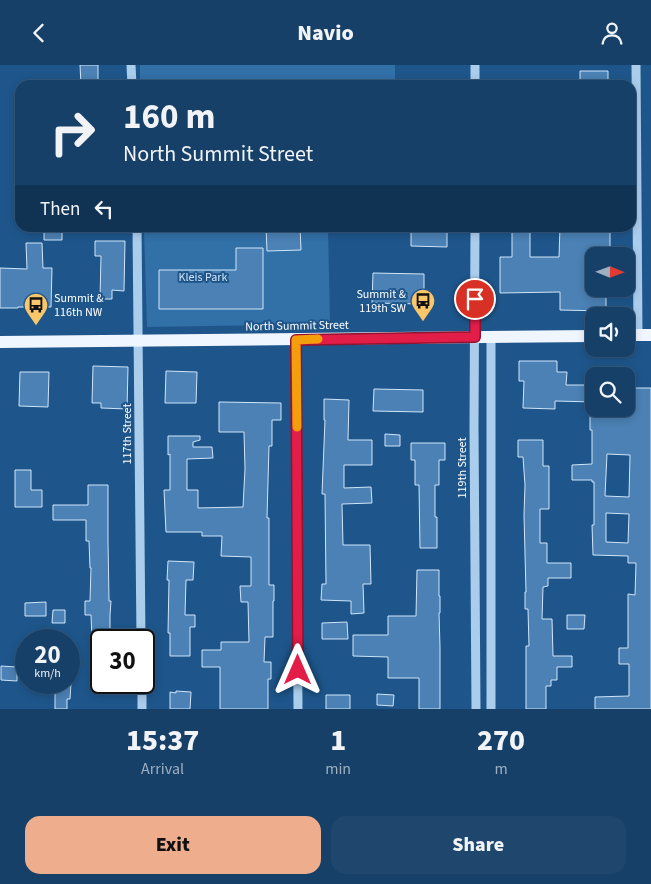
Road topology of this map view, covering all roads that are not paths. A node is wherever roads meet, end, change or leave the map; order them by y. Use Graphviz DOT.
graph roads {
  1 [pos="131,65"];
  2 [pos="475,65"];
  3 [pos="636,65"];
  4 [pos="132,80"];
  5 [pos="475,80"];
  6 [pos="137,232"];
  7 [pos="475,232"];
  8 [pos="585,335"];
  9 [pos="639,335"];
  10 [pos="475,337"];
  11 [pos="491,337"];
  12 [pos="296,340"];
  13 [pos="139,341"];
  14 [pos="0,342"];
  15 [pos="141,629"];
  16 [pos="142,694"];
  17 [pos="142,709"];
  18 [pos="298,709"];
  19 [pos="476,709"];
  20 [pos="491,709"];
  1 -- 4 [label="street"];
  2 -- 5 [label="street"];
  3 -- 9 [label="street"];
  6 -- 13 [label="street, 117th Street"];
  7 -- 10 [label="street, 119th Street"];
  8 -- 11 [label="main road, North Summit Street"];
  10 -- 11 [label="main road, North Summit Street"];
  10 -- 12 [label="main road, North Summit Street"];
  10 -- 19 [label="street, 119th Street"];
  11 -- 20 [label="street"];
  12 -- 13 [label="main road, North Summit Street"];
  12 -- 18 [label="street"];
  13 -- 14 [label="main road, North Summit Street"];
  13 -- 15 [label="street, 117th Street"];
  16 -- 17 [label="street"];
}
